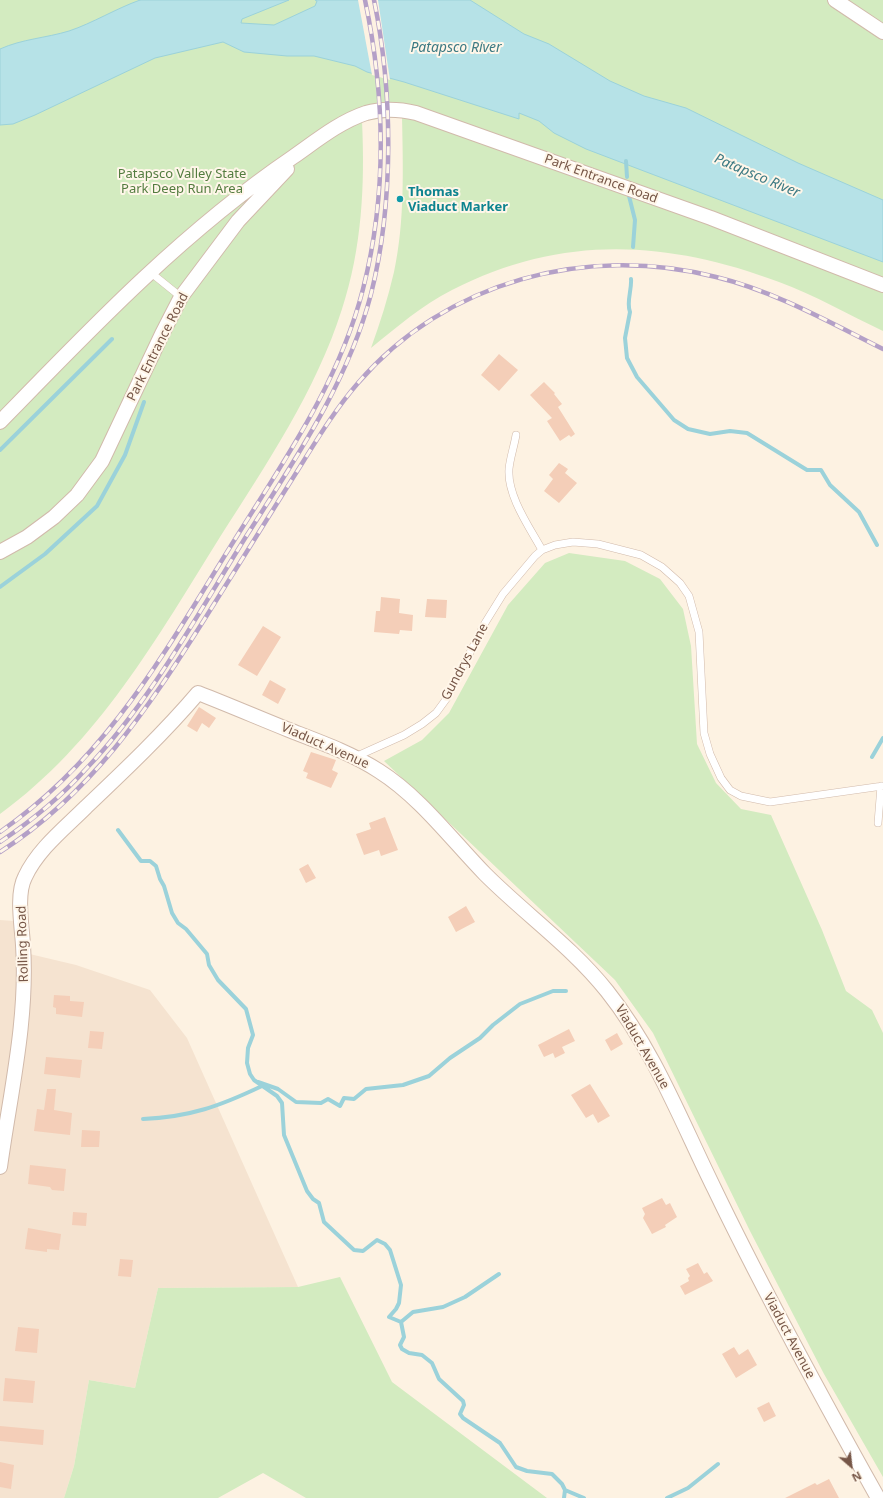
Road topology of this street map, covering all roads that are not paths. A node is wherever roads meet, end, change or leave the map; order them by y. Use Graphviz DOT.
graph roads {
  1 [pos="835,0"];
  2 [pos="883,32"];
  3 [pos="318,140"];
  4 [pos="150,272"];
  5 [pos="883,285"];
  6 [pos="181,297"];
  7 [pos="0,422"];
  8 [pos="516,435"];
  9 [pos="542,550"];
  10 [pos="0,552"];
  11 [pos="198,693"];
  12 [pos="355,757"];
  13 [pos="882,786"];
  14 [pos="878,823"];
  15 [pos="2,1133"];
  16 [pos="0,1167"];
  17 [pos="878,1498"];
  1 -- 2 [label="street"];
  3 -- 4 [label="street, Park Entrance Road"];
  3 -- 5 [label="street, Park Entrance Road"];
  3 -- 6 [label="street, Park Entrance Road"];
  4 -- 6 [label="lane"];
  4 -- 7 [label="street, Park Entrance Road"];
  6 -- 10 [label="street, Park Entrance Road"];
  8 -- 9 [label="lane"];
  9 -- 12 [label="lane, Gundrys Lane"];
  9 -- 13 [label="lane"];
  11 -- 12 [label="street, Viaduct Avenue"];
  11 -- 15 [label="street, Rolling Road"];
  12 -- 17 [label="street, Viaduct Avenue"];
  13 -- 14 [label="lane"];
  15 -- 16 [label="street, Rolling Road"];
}
